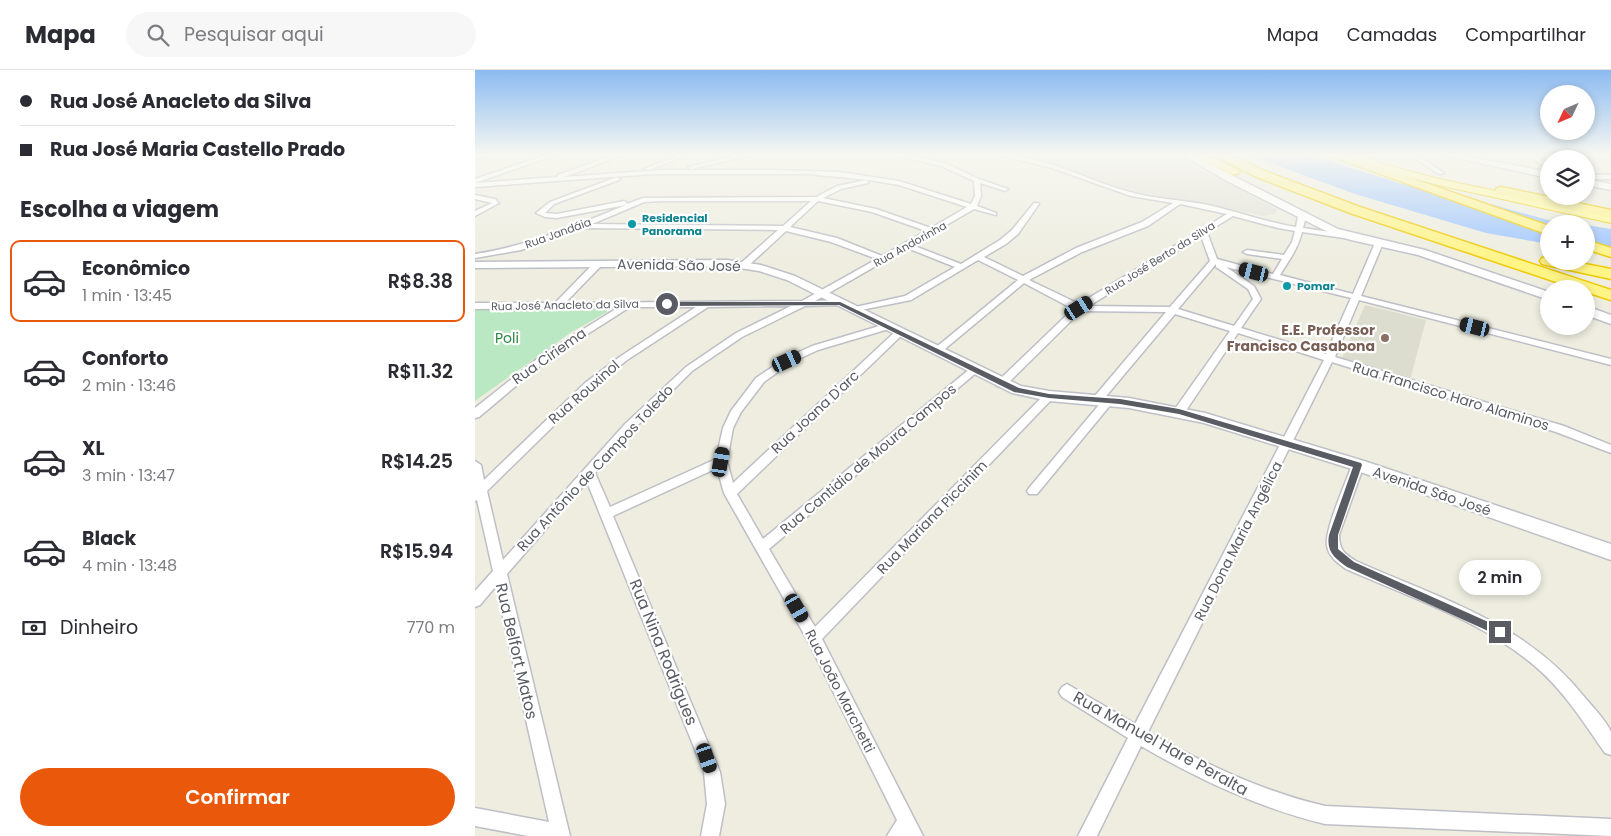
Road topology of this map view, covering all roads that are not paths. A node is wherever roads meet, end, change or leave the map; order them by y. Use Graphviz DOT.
graph roads {
  1 [pos="585,191"];
  2 [pos="833,191"];
  3 [pos="925,191"];
  4 [pos="978,191"];
  5 [pos="1119,191"];
  6 [pos="1254,191"];
  7 [pos="1281,191"];
  8 [pos="1305,191"];
  9 [pos="1435,191"];
  10 [pos="1476,191"];
  11 [pos="1501,191"];
  12 [pos="475,197"];
  13 [pos="1323,198"];
  14 [pos="817,199"];
  15 [pos="643,200"];
  16 [pos="1179,202"];
  17 [pos="1036,204"];
  18 [pos="973,207"];
  19 [pos="475,214"];
  20 [pos="994,214"];
  21 [pos="1232,214"];
  22 [pos="1611,214"];
  23 [pos="1302,216"];
  24 [pos="1611,219"];
  25 [pos="578,226"];
  26 [pos="785,228"];
  27 [pos="1540,228"];
  28 [pos="1323,229"];
  29 [pos="1300,230"];
  30 [pos="933,231"];
  31 [pos="1203,231"];
  32 [pos="1379,242"];
  33 [pos="907,246"];
  34 [pos="1595,247"];
  35 [pos="1247,252"];
  36 [pos="1611,253"];
  37 [pos="475,256"];
  38 [pos="978,257"];
  39 [pos="1288,258"];
  40 [pos="883,259"];
  41 [pos="1214,261"];
  42 [pos="475,264"];
  43 [pos="598,264"];
  44 [pos="744,265"];
  45 [pos="961,267"];
  46 [pos="1229,268"];
  47 [pos="1611,274"];
  48 [pos="1275,277"];
  49 [pos="1024,280"];
  50 [pos="1550,280"];
  51 [pos="1540,284"];
  52 [pos="1540,293"];
  53 [pos="822,294"];
  54 [pos="1595,294"];
  55 [pos="1611,295"];
  56 [pos="1357,298"];
  57 [pos="1595,299"];
  58 [pos="706,304"];
  59 [pos="804,304"];
  60 [pos="840,304"];
  61 [pos="558,305"];
  62 [pos="628,305"];
  63 [pos="475,306"];
  64 [pos="1079,308"];
  65 [pos="1595,309"];
  66 [pos="1611,309"];
  67 [pos="855,310"];
  68 [pos="1172,310"];
  69 [pos="1595,313"];
  70 [pos="1611,320"];
  71 [pos="895,329"];
  72 [pos="1237,330"];
  73 [pos="937,351"];
  74 [pos="1329,360"];
  75 [pos="1611,362"];
  76 [pos="974,370"];
  77 [pos="1001,384"];
  78 [pos="1049,396"];
  79 [pos="1103,400"];
  80 [pos="1179,412"];
  81 [pos="475,414"];
  82 [pos="1287,443"];
  83 [pos="1611,449"];
  84 [pos="721,462"];
  85 [pos="1358,465"];
  86 [pos="475,466"];
  87 [pos="589,472"];
  88 [pos="1033,491"];
  89 [pos="478,493"];
  90 [pos="730,493"];
  91 [pos="607,514"];
  92 [pos="762,547"];
  93 [pos="1611,552"];
  94 [pos="499,574"];
  95 [pos="475,601"];
  96 [pos="815,638"];
  97 [pos="1067,692"];
  98 [pos="1139,736"];
  99 [pos="1611,747"];
  100 [pos="475,817"];
  101 [pos="1611,828"];
  102 [pos="905,831"];
  103 [pos="561,834"];
  104 [pos="710,836"];
  105 [pos="1087,836"];
  1 -- 15 [label="street"];
  2 -- 14 [label="street"];
  3 -- 18 [label="street"];
  4 -- 18 [label="street"];
  5 -- 16 [label="street"];
  6 -- 23 [label="main road"];
  7 -- 51 [label="highway"];
  8 -- 13 [label="highway"];
  9 -- 27 [label="highway"];
  10 -- 24 [label="highway"];
  11 -- 22 [label="highway"];
  12 -- 19 [label="street"];
  13 -- 47 [label="highway"];
  13 -- 50 [label="highway"];
  14 -- 15 [label="street, Rua Jandáia"];
  14 -- 26 [label="street"];
  14 -- 30 [label="street, Rua Jandáia"];
  15 -- 25 [label="street, Rua Jandáia"];
  16 -- 21 [label="street"];
  16 -- 49 [label="street"];
  17 -- 38 [label="street"];
  18 -- 20 [label="street"];
  18 -- 30 [label="street, Rua Andorinha"];
  21 -- 29 [label="street"];
  21 -- 31 [label="street, Rua José Berto da Silva"];
  23 -- 28 [label="main road"];
  23 -- 29 [label="street"];
  25 -- 26 [label="street"];
  25 -- 37 [label="street, Rua Jandáia"];
  26 -- 40 [label="street"];
  26 -- 44 [label="street"];
  28 -- 29 [label="street"];
  28 -- 32 [label="main road"];
  29 -- 39 [label="street"];
  30 -- 33 [label="street, Rua Andorinha"];
  31 -- 41 [label="street"];
  31 -- 64 [label="street, Rua José Berto da Silva"];
  32 -- 52 [label="main road"];
  32 -- 56 [label="street, Rua Dona Maria Angélica"];
  33 -- 40 [label="street, Rua Andorinha"];
  33 -- 45 [label="street"];
  34 -- 36 [label="highway"];
  35 -- 39 [label="street"];
  38 -- 45 [label="street"];
  38 -- 49 [label="street, Rua Francisco Haro Alaminos"];
  39 -- 48 [label="street"];
  40 -- 53 [label="street, Rua Andorinha"];
  41 -- 46 [label="street"];
  41 -- 68 [label="street"];
  42 -- 43 [label="main road, Avenida São José"];
  43 -- 44 [label="main road, Avenida São José"];
  43 -- 61 [label="street"];
  44 -- 53 [label="main road, Avenida São José"];
  45 -- 67 [label="street"];
  46 -- 48 [label="street"];
  46 -- 72 [label="street"];
  48 -- 56 [label="street"];
  49 -- 64 [label="street, Rua Francisco Haro Alaminos"];
  49 -- 73 [label="street"];
  53 -- 59 [label="street, Rua Antônio de Campos Toledo"];
  53 -- 60 [label="main road, Avenida São José"];
  54 -- 55 [label="highway"];
  56 -- 74 [label="street, Rua Dona Maria Angélica"];
  56 -- 75 [label="street"];
  57 -- 66 [label="highway"];
  58 -- 59 [label="street, Rua José Anacleto da Silva"];
  58 -- 62 [label="street, Rua José Anacleto da Silva"];
  58 -- 89 [label="street, Rua Rouxinol"];
  59 -- 60 [label="street, Rua Antônio de Campos Toledo"];
  59 -- 87 [label="street, Rua Antônio de Campos Toledo"];
  60 -- 67 [label="main road, Avenida São José"];
  61 -- 62 [label="street, Rua José Anacleto da Silva"];
  61 -- 63 [label="street, Rua José Anacleto da Silva"];
  62 -- 81 [label="street, Rua Ciriema"];
  64 -- 68 [label="street, Rua Francisco Haro Alaminos"];
  64 -- 77 [label="street, Rua José Berto da Silva"];
  65 -- 66 [label="main road"];
  67 -- 71 [label="main road, Avenida São José"];
  68 -- 72 [label="street, Rua Francisco Haro Alaminos"];
  68 -- 79 [label="street"];
  69 -- 70 [label="main road"];
  71 -- 73 [label="main road, Avenida São José"];
  71 -- 84 [label="street, Rua João Marchetti"];
  71 -- 90 [label="street, Rua Joana D'arc"];
  72 -- 74 [label="street, Rua Francisco Haro Alaminos"];
  72 -- 80 [label="street"];
  73 -- 76 [label="main road, Avenida São José"];
  74 -- 82 [label="street, Rua Dona Maria Angélica"];
  74 -- 83 [label="street, Rua Francisco Haro Alaminos"];
  76 -- 77 [label="main road, Avenida São José"];
  76 -- 92 [label="street, Rua Cantidio de Moura Campos"];
  77 -- 78 [label="main road, Avenida São José"];
  78 -- 79 [label="main road, Avenida São José"];
  78 -- 96 [label="street, Rua Mariana Piccinim"];
  79 -- 80 [label="main road, Avenida São José"];
  79 -- 88 [label="street"];
  80 -- 82 [label="main road, Avenida São José"];
  82 -- 85 [label="main road, Avenida São José"];
  82 -- 98 [label="street, Rua Dona Maria Angélica"];
  84 -- 90 [label="street, Rua João Marchetti"];
  84 -- 91 [label="street"];
  85 -- 93 [label="main road, Avenida São José"];
  85 -- 99 [label="street"];
  86 -- 89 [label="street, Rua Belfort Matos"];
  87 -- 91 [label="street, Rua Nina Rodrigues"];
  87 -- 94 [label="street, Rua Antônio de Campos Toledo"];
  89 -- 94 [label="street, Rua Belfort Matos"];
  90 -- 92 [label="street, Rua João Marchetti"];
  91 -- 104 [label="street, Rua Nina Rodrigues"];
  92 -- 96 [label="street, Rua João Marchetti"];
  94 -- 95 [label="street, Rua Antônio de Campos Toledo"];
  94 -- 103 [label="street, Rua Belfort Matos"];
  96 -- 102 [label="street, Rua João Marchetti"];
  97 -- 98 [label="street, Rua Manuel Hare Peralta"];
  98 -- 101 [label="street, Rua Manuel Hare Peralta"];
  98 -- 105 [label="street, Rua Dona Maria Angélica"];
  100 -- 103 [label="street"];
}
